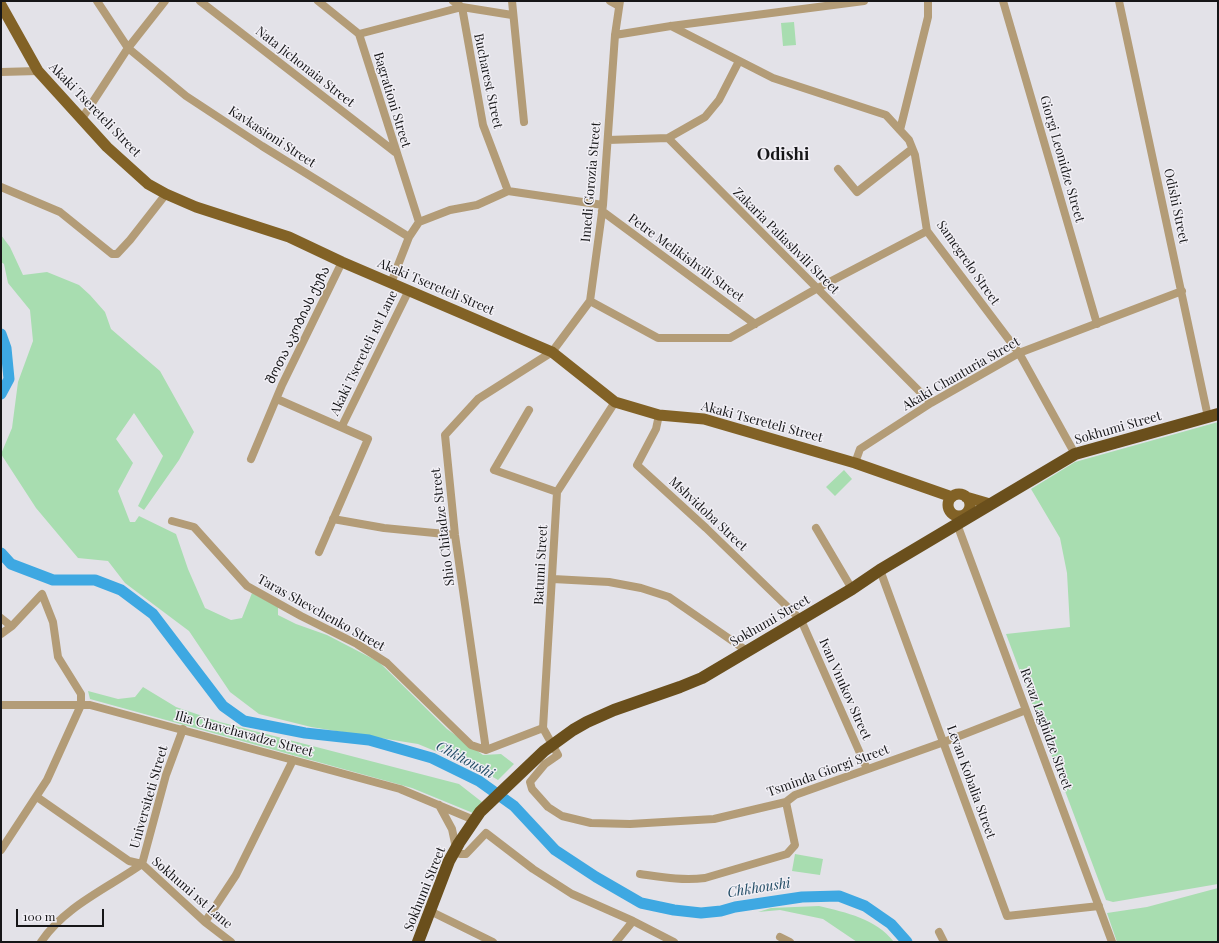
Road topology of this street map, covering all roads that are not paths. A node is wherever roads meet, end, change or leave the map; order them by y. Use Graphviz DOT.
graph roads {
  1 [pos="97,1"];
  2 [pos="165,1"];
  3 [pos="200,1"];
  4 [pos="318,1"];
  5 [pos="453,1"];
  6 [pos="512,1"];
  7 [pos="610,1"];
  8 [pos="864,1"];
  9 [pos="928,1"];
  10 [pos="1003,1"];
  11 [pos="1119,1"];
  12 [pos="620,4"];
  13 [pos="1,5"];
  14 [pos="462,7"];
  15 [pos="512,15"];
  16 [pos="671,26"];
  17 [pos="359,34"];
  18 [pos="615,35"];
  19 [pos="128,48"];
  20 [pos="739,61"];
  21 [pos="38,71"];
  22 [pos="1,72"];
  23 [pos="81,120"];
  24 [pos="524,122"];
  25 [pos="900,130"];
  26 [pos="668,138"];
  27 [pos="608,140"];
  28 [pos="912,149"];
  29 [pos="395,152"];
  30 [pos="838,169"];
  31 [pos="1,187"];
  32 [pos="508,191"];
  33 [pos="166,194"];
  34 [pos="603,208"];
  35 [pos="419,222"];
  36 [pos="927,230"];
  37 [pos="409,237"];
  38 [pos="342,262"];
  39 [pos="391,283"];
  40 [pos="816,289"];
  41 [pos="409,290"];
  42 [pos="1182,291"];
  43 [pos="590,301"];
  44 [pos="754,324"];
  45 [pos="1097,324"];
  46 [pos="552,352"];
  47 [pos="1019,353"];
  48 [pos="277,399"];
  49 [pos="615,402"];
  50 [pos="931,402"];
  51 [pos="529,410"];
  52 [pos="659,415"];
  53 [pos="1213,415"];
  54 [pos="342,426"];
  55 [pos="1075,454"];
  56 [pos="251,459"];
  57 [pos="855,463"];
  58 [pos="929,488"];
  59 [pos="558,492"];
  60 [pos="952,497"];
  61 [pos="966,497"];
  62 [pos="941,498"];
  63 [pos="990,504"];
  64 [pos="950,510"];
  65 [pos="969,514"];
  66 [pos="333,519"];
  67 [pos="172,521"];
  68 [pos="953,527"];
  69 [pos="816,528"];
  70 [pos="455,535"];
  71 [pos="318,552"];
  72 [pos="880,570"];
  73 [pos="553,579"];
  74 [pos="852,589"];
  75 [pos="1,618"];
  76 [pos="801,620"];
  77 [pos="11,626"];
  78 [pos="1,634"];
  79 [pos="747,651"];
  80 [pos="1,705"];
  81 [pos="82,705"];
  82 [pos="1026,710"];
  83 [pos="543,728"];
  84 [pos="183,729"];
  85 [pos="944,742"];
  86 [pos="548,748"];
  87 [pos="486,750"];
  88 [pos="293,760"];
  89 [pos="867,769"];
  90 [pos="37,797"];
  91 [pos="786,802"];
  92 [pos="439,805"];
  93 [pos="477,816"];
  94 [pos="1,850"];
  95 [pos="455,850"];
  96 [pos="142,864"];
  97 [pos="640,874"];
  98 [pos="1099,906"];
  99 [pos="430,911"];
  100 [pos="634,921"];
  101 [pos="205,922"];
  102 [pos="939,932"];
  103 [pos="780,937"];
  104 [pos="42,942"];
  105 [pos="231,942"];
  106 [pos="418,942"];
  107 [pos="493,942"];
  108 [pos="616,942"];
  109 [pos="674,942"];
  110 [pos="790,942"];
  111 [pos="944,942"];
  112 [pos="1112,942"];
  1 -- 19 [label="street, Kavkasioni Street"];
  2 -- 19 [label="street"];
  3 -- 29 [label="street, Nata Jichonaia Street"];
  4 -- 17 [label="street"];
  5 -- 14 [label="street"];
  6 -- 15 [label="street"];
  7 -- 12 [label="street"];
  8 -- 16 [label="street"];
  9 -- 25 [label="street"];
  10 -- 45 [label="street, Giorgi Leonidze Street"];
  11 -- 42 [label="street, Odishi Street"];
  12 -- 18 [label="street, Imedi Gorozia Street"];
  13 -- 21 [label="main road, Akaki Tsereteli Street"];
  14 -- 15 [label="street"];
  14 -- 17 [label="street"];
  14 -- 32 [label="street, Bucharest Street"];
  15 -- 24 [label="street"];
  16 -- 18 [label="street"];
  16 -- 20 [label="street, Samegrelo Street"];
  17 -- 29 [label="street, Bagrationi Street"];
  18 -- 27 [label="street, Imedi Gorozia Street"];
  19 -- 23 [label="street"];
  19 -- 37 [label="street, Kavkasioni Street"];
  20 -- 25 [label="street, Samegrelo Street"];
  20 -- 26 [label="street"];
  21 -- 22 [label="street"];
  21 -- 23 [label="main road, Akaki Tsereteli Street"];
  23 -- 33 [label="main road, Akaki Tsereteli Street"];
  25 -- 28 [label="street, Samegrelo Street"];
  26 -- 27 [label="street"];
  26 -- 40 [label="street, Zakaria Paliashvili Street"];
  27 -- 34 [label="street, Imedi Gorozia Street"];
  28 -- 30 [label="street"];
  28 -- 36 [label="street, Samegrelo Street"];
  29 -- 35 [label="street, Bagrationi Street"];
  31 -- 33 [label="street"];
  32 -- 34 [label="street"];
  32 -- 35 [label="street"];
  33 -- 38 [label="main road, Akaki Tsereteli Street"];
  34 -- 43 [label="street, Imedi Gorozia Street"];
  34 -- 44 [label="street, Petre Melikishvili Street"];
  35 -- 37 [label="street"];
  36 -- 40 [label="street"];
  36 -- 47 [label="street, Samegrelo Street"];
  37 -- 39 [label="street"];
  38 -- 39 [label="main road, Akaki Tsereteli Street"];
  38 -- 48 [label="street, შოთა აკობიას ქუჩა"];
  39 -- 41 [label="main road, Akaki Tsereteli Street"];
  40 -- 44 [label="street"];
  40 -- 50 [label="street, Zakaria Paliashvili Street"];
  41 -- 46 [label="main road, Akaki Tsereteli Street"];
  41 -- 54 [label="street, Akaki Tsereteli 1st Lane"];
  42 -- 45 [label="street, Akaki Chanturia Street"];
  42 -- 53 [label="street, Odishi Street"];
  43 -- 44 [label="street"];
  43 -- 46 [label="street, Imedi Gorozia Street"];
  45 -- 47 [label="street, Akaki Chanturia Street"];
  46 -- 49 [label="main road, Akaki Tsereteli Street"];
  46 -- 70 [label="street, Shio Chitadze Street"];
  47 -- 50 [label="street, Akaki Chanturia Street"];
  47 -- 55 [label="street, Samegrelo Street"];
  48 -- 54 [label="street, შოთა აკობიას ქუჩა"];
  48 -- 56 [label="street, შოთა აკობიას ქუჩა"];
  49 -- 52 [label="main road, Akaki Tsereteli Street"];
  49 -- 59 [label="street, Batumi Street"];
  50 -- 57 [label="street, Akaki Chanturia Street"];
  51 -- 59 [label="street"];
  52 -- 57 [label="main road, Akaki Tsereteli Street"];
  52 -- 76 [label="street, Mshvidoba Street"];
  53 -- 55 [label="highway, Sokhumi Street"];
  54 -- 66 [label="street, შოთა აკობიას ქუჩა"];
  55 -- 63 [label="highway, Sokhumi Street"];
  57 -- 58 [label="main road, Akaki Tsereteli Street"];
  58 -- 60 [label="main road, Akaki Tsereteli Street"];
  58 -- 62 [label="main road"];
  59 -- 73 [label="street, Batumi Street"];
  60 -- 61 [label="main road"];
  60 -- 64 [label="main road"];
  61 -- 63 [label="main road"];
  61 -- 65 [label="main road"];
  62 -- 64 [label="main road"];
  62 -- 68 [label="main road"];
  63 -- 65 [label="highway, Sokhumi Street"];
  64 -- 65 [label="main road"];
  64 -- 68 [label="main road"];
  65 -- 68 [label="highway, Sokhumi Street"];
  66 -- 70 [label="street"];
  66 -- 71 [label="street, შოთა აკობიას ქუჩა"];
  67 -- 87 [label="street, Taras Shevchenko Street"];
  68 -- 72 [label="highway, Sokhumi Street"];
  68 -- 82 [label="street, Revaz Laghidze Street"];
  69 -- 74 [label="street"];
  70 -- 87 [label="street, Shio Chitadze Street"];
  72 -- 74 [label="highway, Sokhumi Street"];
  72 -- 85 [label="street, Levan Kobalia Street"];
  73 -- 79 [label="street"];
  73 -- 83 [label="street, Batumi Street"];
  74 -- 76 [label="highway, Sokhumi Street"];
  75 -- 77 [label="street"];
  76 -- 79 [label="highway, Sokhumi Street"];
  76 -- 89 [label="street, Ivan Vnukov Street"];
  77 -- 78 [label="street"];
  77 -- 81 [label="street"];
  79 -- 86 [label="highway, Sokhumi Street"];
  80 -- 81 [label="street, Ilia Chavchavadze Street"];
  81 -- 84 [label="street, Ilia Chavchavadze Street"];
  81 -- 90 [label="street"];
  82 -- 85 [label="street, Tsminda Giorgi Street"];
  82 -- 98 [label="street, Revaz Laghidze Street"];
  83 -- 86 [label="street"];
  83 -- 87 [label="street"];
  84 -- 88 [label="street, Ilia Chavchavadze Street"];
  84 -- 96 [label="street, Universiteti Street"];
  85 -- 89 [label="street, Tsminda Giorgi Street"];
  85 -- 98 [label="street, Levan Kobalia Street"];
  86 -- 91 [label="street, Tsminda Giorgi Street"];
  86 -- 93 [label="highway, Sokhumi Street"];
  88 -- 92 [label="street, Ilia Chavchavadze Street"];
  88 -- 101 [label="street"];
  89 -- 91 [label="street, Tsminda Giorgi Street"];
  90 -- 94 [label="street"];
  90 -- 96 [label="street, Sokhumi 1st Lane"];
  91 -- 97 [label="street"];
  92 -- 93 [label="street, Ilia Chavchavadze Street"];
  92 -- 95 [label="street"];
  93 -- 95 [label="highway, Sokhumi Street"];
  95 -- 99 [label="highway, Sokhumi Street"];
  95 -- 100 [label="street"];
  96 -- 101 [label="street, Sokhumi 1st Lane"];
  96 -- 104 [label="street, Universiteti Street"];
  98 -- 112 [label="street, Revaz Laghidze Street"];
  99 -- 106 [label="highway, Sokhumi Street"];
  99 -- 107 [label="street"];
  100 -- 108 [label="street"];
  100 -- 109 [label="street"];
  101 -- 105 [label="street, Sokhumi 1st Lane"];
  102 -- 111 [label="street"];
  103 -- 110 [label="street"];
}
